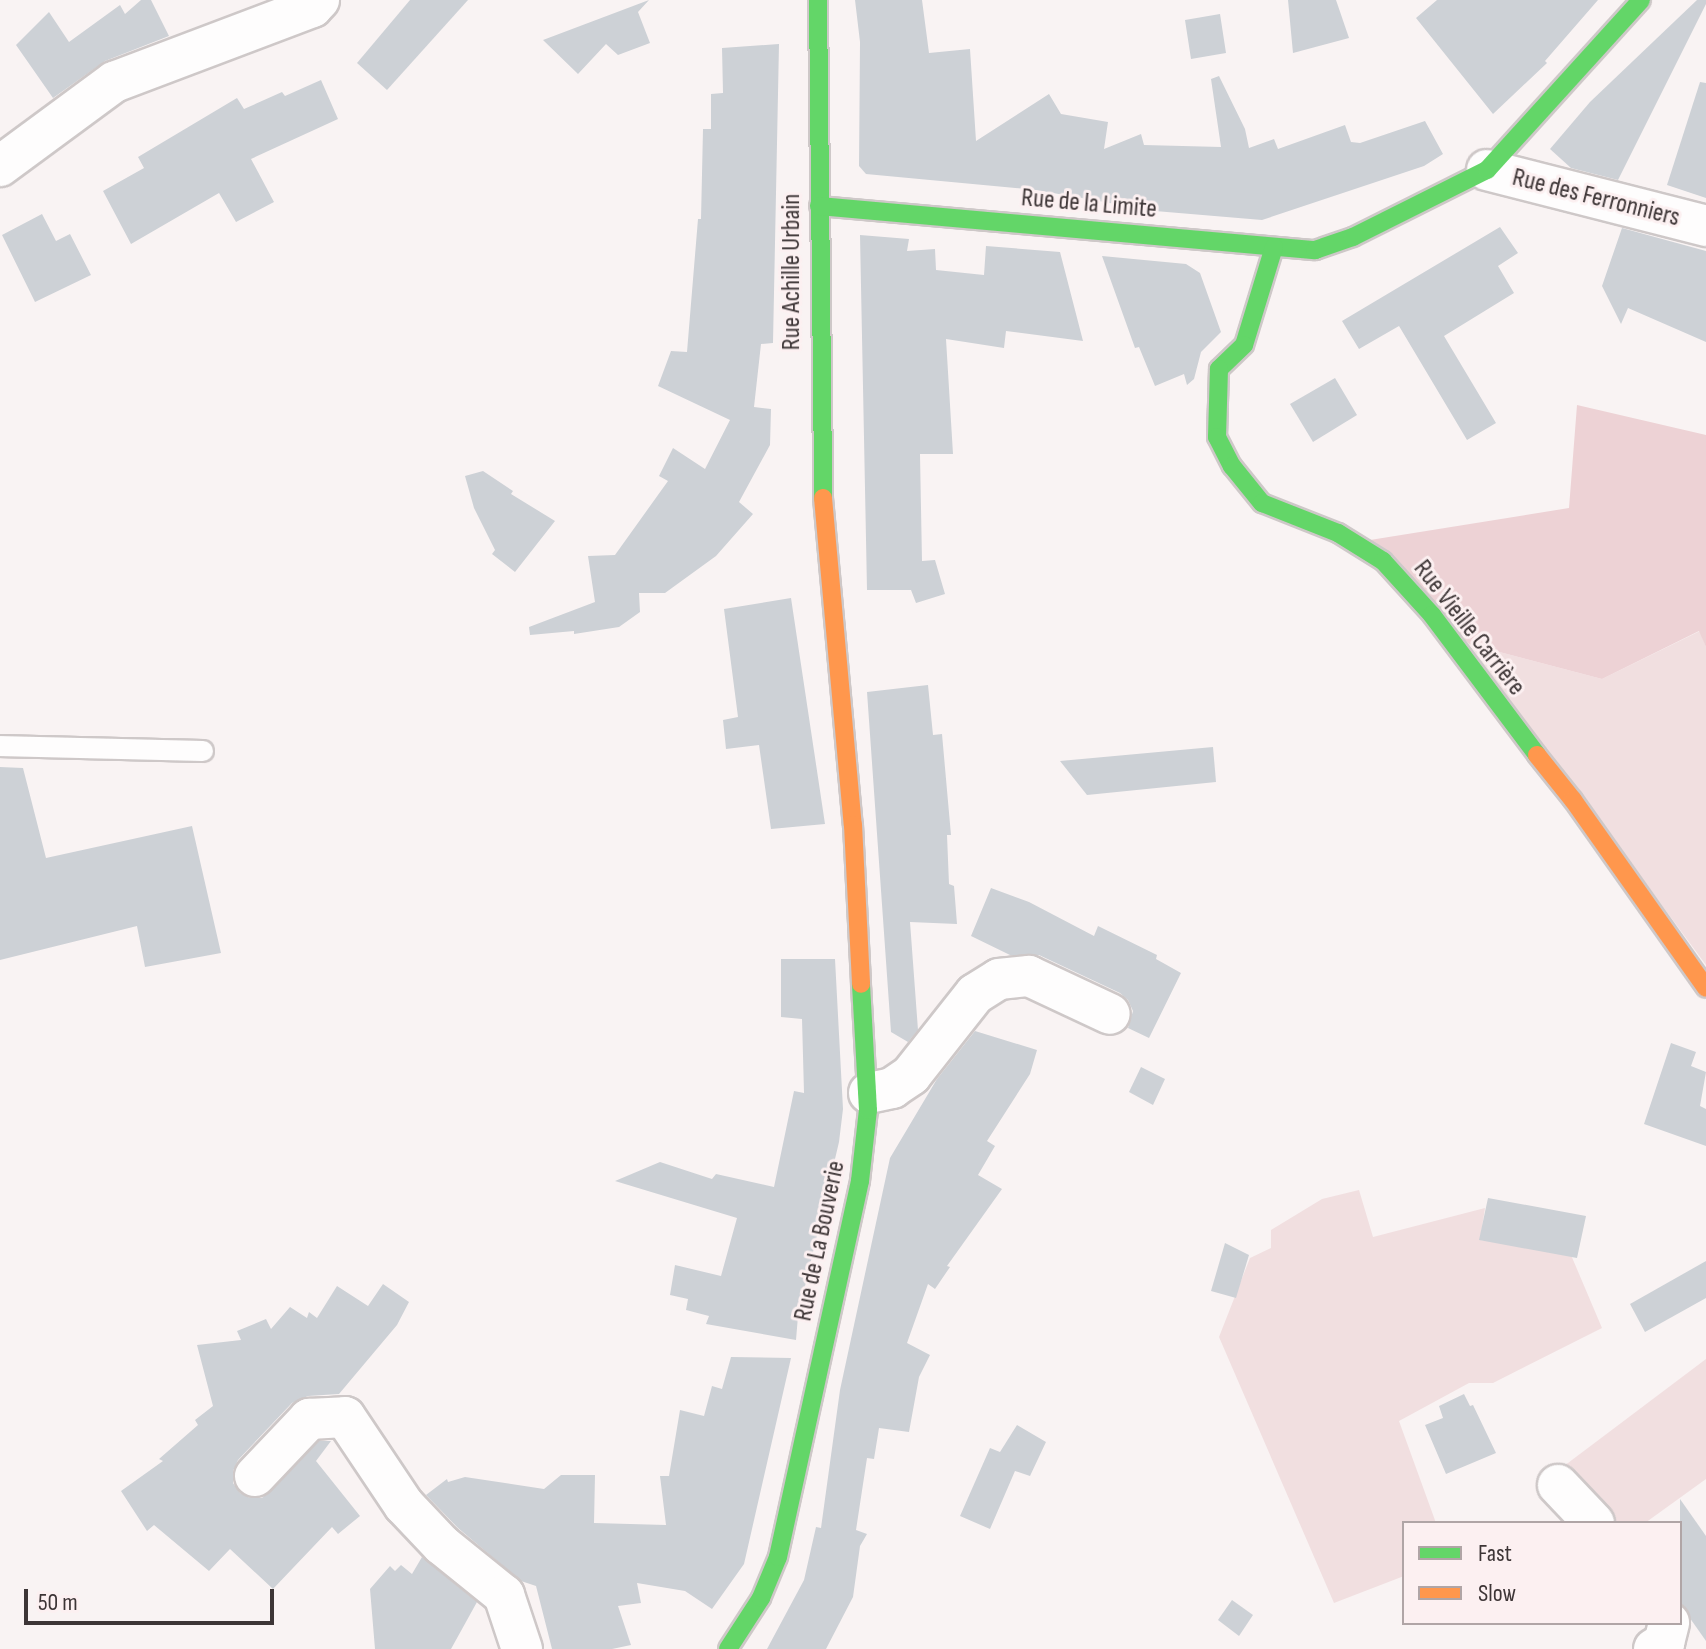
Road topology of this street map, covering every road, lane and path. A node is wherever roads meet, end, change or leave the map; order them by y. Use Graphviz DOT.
graph roads {
  1 [pos="319,0"];
  2 [pos="818,0"];
  3 [pos="1641,0"];
  4 [pos="0,166"];
  5 [pos="1487,170"];
  6 [pos="819,206"];
  7 [pos="1706,226"];
  8 [pos="1274,247"];
  9 [pos="0,746"];
  10 [pos="203,751"];
  11 [pos="853,825"];
  12 [pos="1706,988"];
  13 [pos="1110,1014"];
  14 [pos="869,1093"];
  15 [pos="255,1476"];
  16 [pos="1558,1485"];
  17 [pos="1592,1521"];
  18 [pos="1668,1625"];
  19 [pos="522,1649"];
  20 [pos="728,1649"];
  21 [pos="1654,1649"];
  1 -- 4 [label="street"];
  2 -- 6 [label="street, Rue Achille Urbain"];
  3 -- 5 [label="street"];
  5 -- 7 [label="street, Rue des Ferronniers"];
  5 -- 8 [label="street, Rue de la Limite"];
  6 -- 8 [label="street, Rue de la Limite"];
  6 -- 11 [label="street, Rue Achille Urbain"];
  8 -- 12 [label="street, Rue Vieille Carrière"];
  9 -- 10 [label="lane"];
  11 -- 14 [label="street, Rue de La Bouverie"];
  13 -- 14 [label="street"];
  14 -- 20 [label="street, Rue de La Bouverie"];
  15 -- 19 [label="street"];
  16 -- 17 [label="street"];
  18 -- 21 [label="street"];
}
